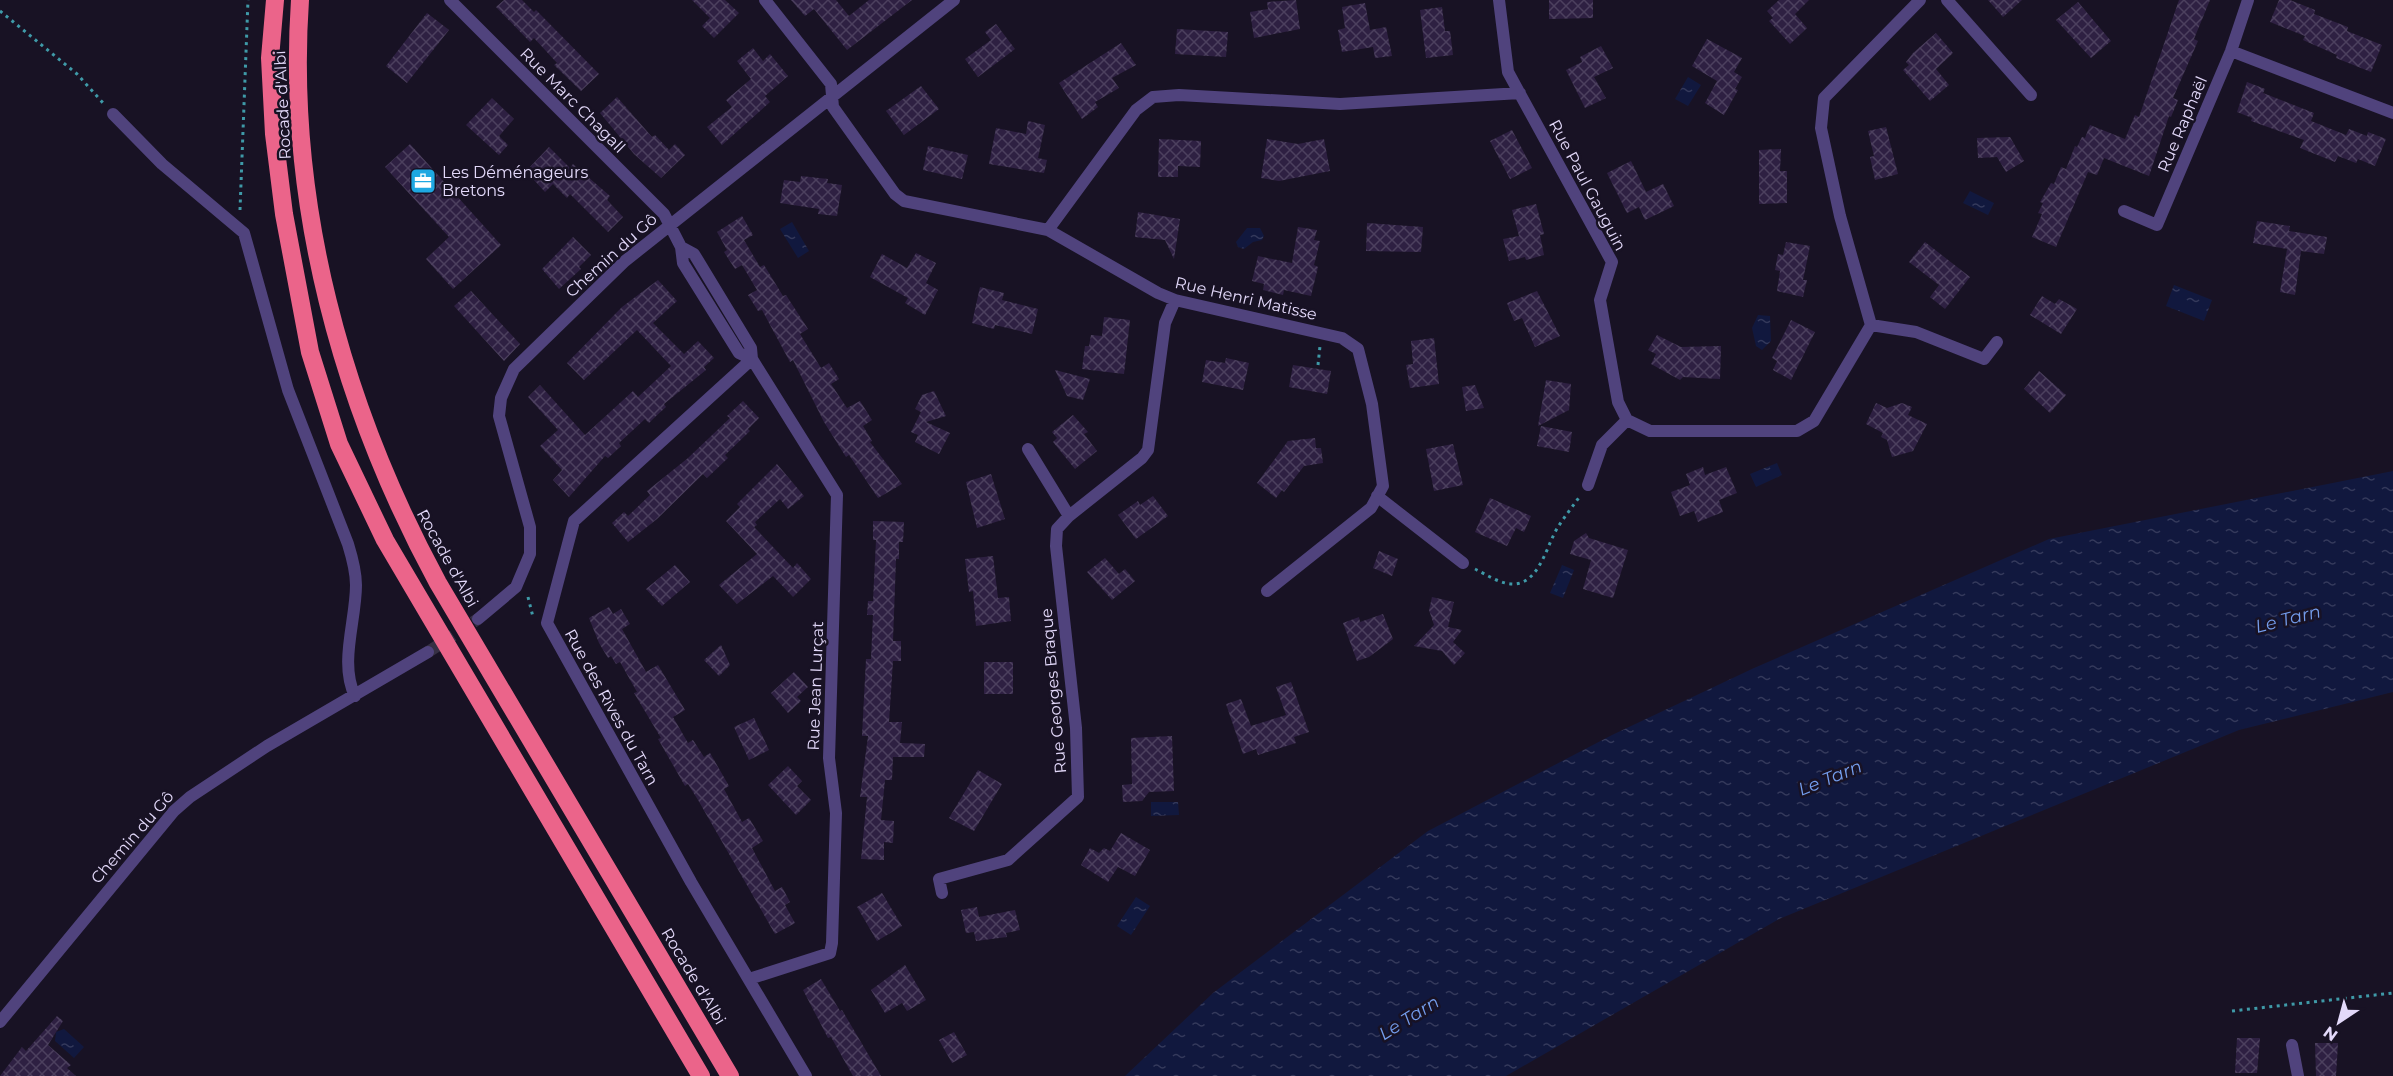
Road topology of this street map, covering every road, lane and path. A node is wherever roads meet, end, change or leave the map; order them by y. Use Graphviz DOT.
graph roads {
  1 [pos="248,0"];
  2 [pos="275,0"];
  3 [pos="300,0"];
  4 [pos="450,0"];
  5 [pos="765,0"];
  6 [pos="954,0"];
  7 [pos="1499,0"];
  8 [pos="1920,0"];
  9 [pos="1947,0"];
  10 [pos="2248,0"];
  11 [pos="0,10"];
  12 [pos="2231,51"];
  13 [pos="1520,93"];
  14 [pos="2031,95"];
  15 [pos="832,96"];
  16 [pos="2393,113"];
  17 [pos="114,114"];
  18 [pos="2124,211"];
  19 [pos="669,225"];
  20 [pos="239,227"];
  21 [pos="1048,230"];
  22 [pos="1175,300"];
  23 [pos="1871,325"];
  24 [pos="1997,342"];
  25 [pos="1320,344"];
  26 [pos="752,358"];
  27 [pos="1318,366"];
  28 [pos="1627,420"];
  29 [pos="1028,449"];
  30 [pos="1588,485"];
  31 [pos="1377,496"];
  32 [pos="1069,516"];
  33 [pos="1463,563"];
  34 [pos="1268,591"];
  35 [pos="478,620"];
  36 [pos="428,652"];
  37 [pos="355,696"];
  38 [pos="942,893"];
  39 [pos="749,979"];
  40 [pos="2393,993"];
  41 [pos="2232,1011"];
  42 [pos="0,1022"];
  43 [pos="2292,1045"];
  44 [pos="700,1076"];
  45 [pos="730,1076"];
  46 [pos="806,1076"];
  47 [pos="2298,1076"];
  1 -- 20 [label="path"];
  2 -- 44 [label="highway, Rocade d'Albi"];
  3 -- 45 [label="highway, Rocade d'Albi"];
  4 -- 19 [label="street, Rue Marc Chagall"];
  5 -- 15 [label="street, Rue Henri Matisse"];
  6 -- 15 [label="street, Chemin du Gô"];
  7 -- 13 [label="street, Rue Paul Gauguin"];
  8 -- 23 [label="street"];
  9 -- 14 [label="street"];
  10 -- 12 [label="street, Rue Raphaël"];
  11 -- 17 [label="path"];
  12 -- 16 [label="street"];
  12 -- 18 [label="street, Rue Raphaël"];
  13 -- 21 [label="street"];
  13 -- 28 [label="street, Rue Paul Gauguin"];
  15 -- 19 [label="street, Chemin du Gô"];
  15 -- 21 [label="street, Rue Henri Matisse"];
  17 -- 20 [label="street"];
  19 -- 26 [label="street, Rue Jean Lurçat"];
  19 -- 35 [label="street, Chemin du Gô"];
  20 -- 37 [label="street"];
  21 -- 22 [label="street, Rue Henri Matisse"];
  22 -- 31 [label="street, Rue Henri Matisse"];
  22 -- 32 [label="street, Rue Georges Braque"];
  23 -- 24 [label="street"];
  23 -- 28 [label="street"];
  25 -- 27 [label="path"];
  26 -- 39 [label="street, Rue Jean Lurçat"];
  26 -- 39 [label="street, Rue des Rives du Tarn"];
  28 -- 30 [label="street"];
  29 -- 32 [label="street"];
  30 -- 33 [label="path"];
  31 -- 33 [label="street"];
  31 -- 34 [label="street"];
  32 -- 38 [label="street, Rue Georges Braque"];
  36 -- 37 [label="street, Chemin du Gô"];
  37 -- 42 [label="street, Chemin du Gô"];
  39 -- 46 [label="street, Rue des Rives du Tarn"];
  40 -- 41 [label="path"];
  43 -- 47 [label="street"];
}
